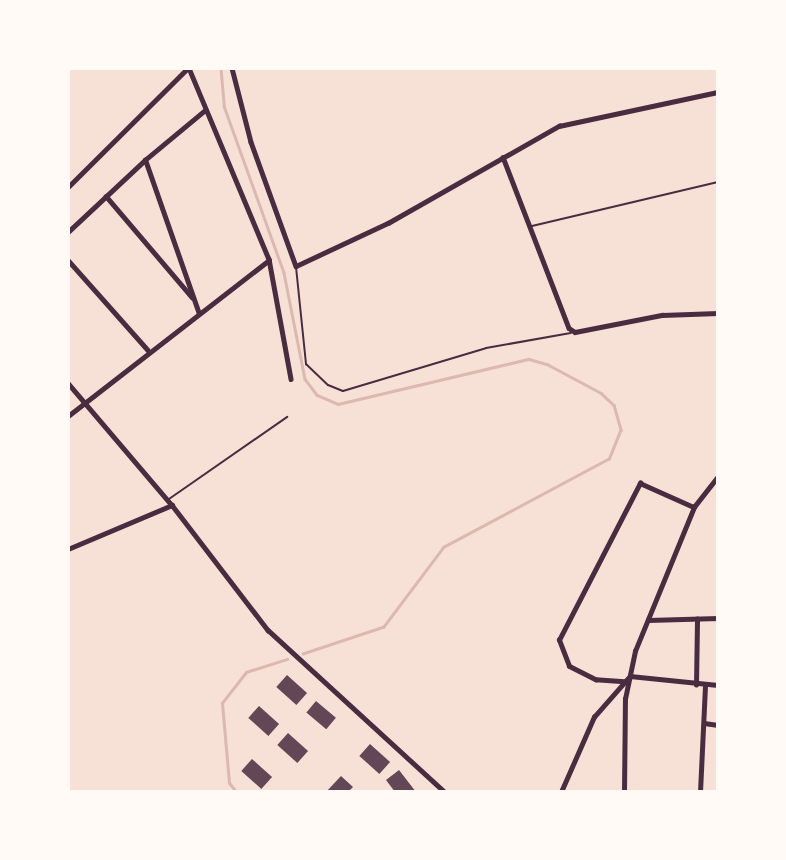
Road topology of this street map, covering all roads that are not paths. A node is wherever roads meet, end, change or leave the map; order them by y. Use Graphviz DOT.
graph roads {
  1 [pos="188,68"];
  2 [pos="232,68"];
  3 [pos="718,92"];
  4 [pos="204,111"];
  5 [pos="503,157"];
  6 [pos="145,160"];
  7 [pos="718,182"];
  8 [pos="68,187"];
  9 [pos="106,196"];
  10 [pos="530,227"];
  11 [pos="68,232"];
  12 [pos="269,259"];
  13 [pos="68,260"];
  14 [pos="296,266"];
  15 [pos="194,298"];
  16 [pos="718,313"];
  17 [pos="199,314"];
  18 [pos="575,332"];
  19 [pos="148,350"];
  20 [pos="290,379"];
  21 [pos="68,383"];
  22 [pos="85,401"];
  23 [pos="68,416"];
  24 [pos="287,417"];
  25 [pos="718,476"];
  26 [pos="168,500"];
  27 [pos="172,505"];
  28 [pos="694,507"];
  29 [pos="68,549"];
  30 [pos="718,618"];
  31 [pos="697,619"];
  32 [pos="648,620"];
  33 [pos="627,680"];
  34 [pos="696,685"];
  35 [pos="718,685"];
  36 [pos="705,686"];
  37 [pos="704,723"];
  38 [pos="718,725"];
  39 [pos="444,792"];
  40 [pos="561,792"];
  41 [pos="624,792"];
  42 [pos="700,792"];
  1 -- 4 [label="street"];
  1 -- 8 [label="street"];
  2 -- 14 [label="street"];
  3 -- 5 [label="street"];
  4 -- 6 [label="street"];
  4 -- 12 [label="street"];
  5 -- 10 [label="street"];
  5 -- 14 [label="street"];
  6 -- 9 [label="street"];
  6 -- 15 [label="street"];
  7 -- 10 [label="lane"];
  9 -- 11 [label="street"];
  9 -- 15 [label="street"];
  10 -- 18 [label="street"];
  12 -- 17 [label="street"];
  12 -- 20 [label="street"];
  13 -- 19 [label="street"];
  14 -- 18 [label="lane"];
  15 -- 17 [label="street"];
  16 -- 18 [label="street"];
  17 -- 19 [label="street"];
  19 -- 22 [label="street"];
  21 -- 22 [label="street"];
  22 -- 23 [label="street"];
  22 -- 26 [label="street"];
  24 -- 26 [label="lane"];
  25 -- 28 [label="street"];
  26 -- 27 [label="street"];
  27 -- 29 [label="street"];
  27 -- 39 [label="street"];
  28 -- 32 [label="street"];
  28 -- 33 [label="street"];
  30 -- 31 [label="street"];
  31 -- 32 [label="street"];
  31 -- 34 [label="street"];
  32 -- 33 [label="street"];
  33 -- 34 [label="street"];
  33 -- 40 [label="street"];
  33 -- 41 [label="street"];
  34 -- 36 [label="street"];
  35 -- 36 [label="street"];
  36 -- 37 [label="street"];
  37 -- 38 [label="street"];
  37 -- 42 [label="street"];
}
